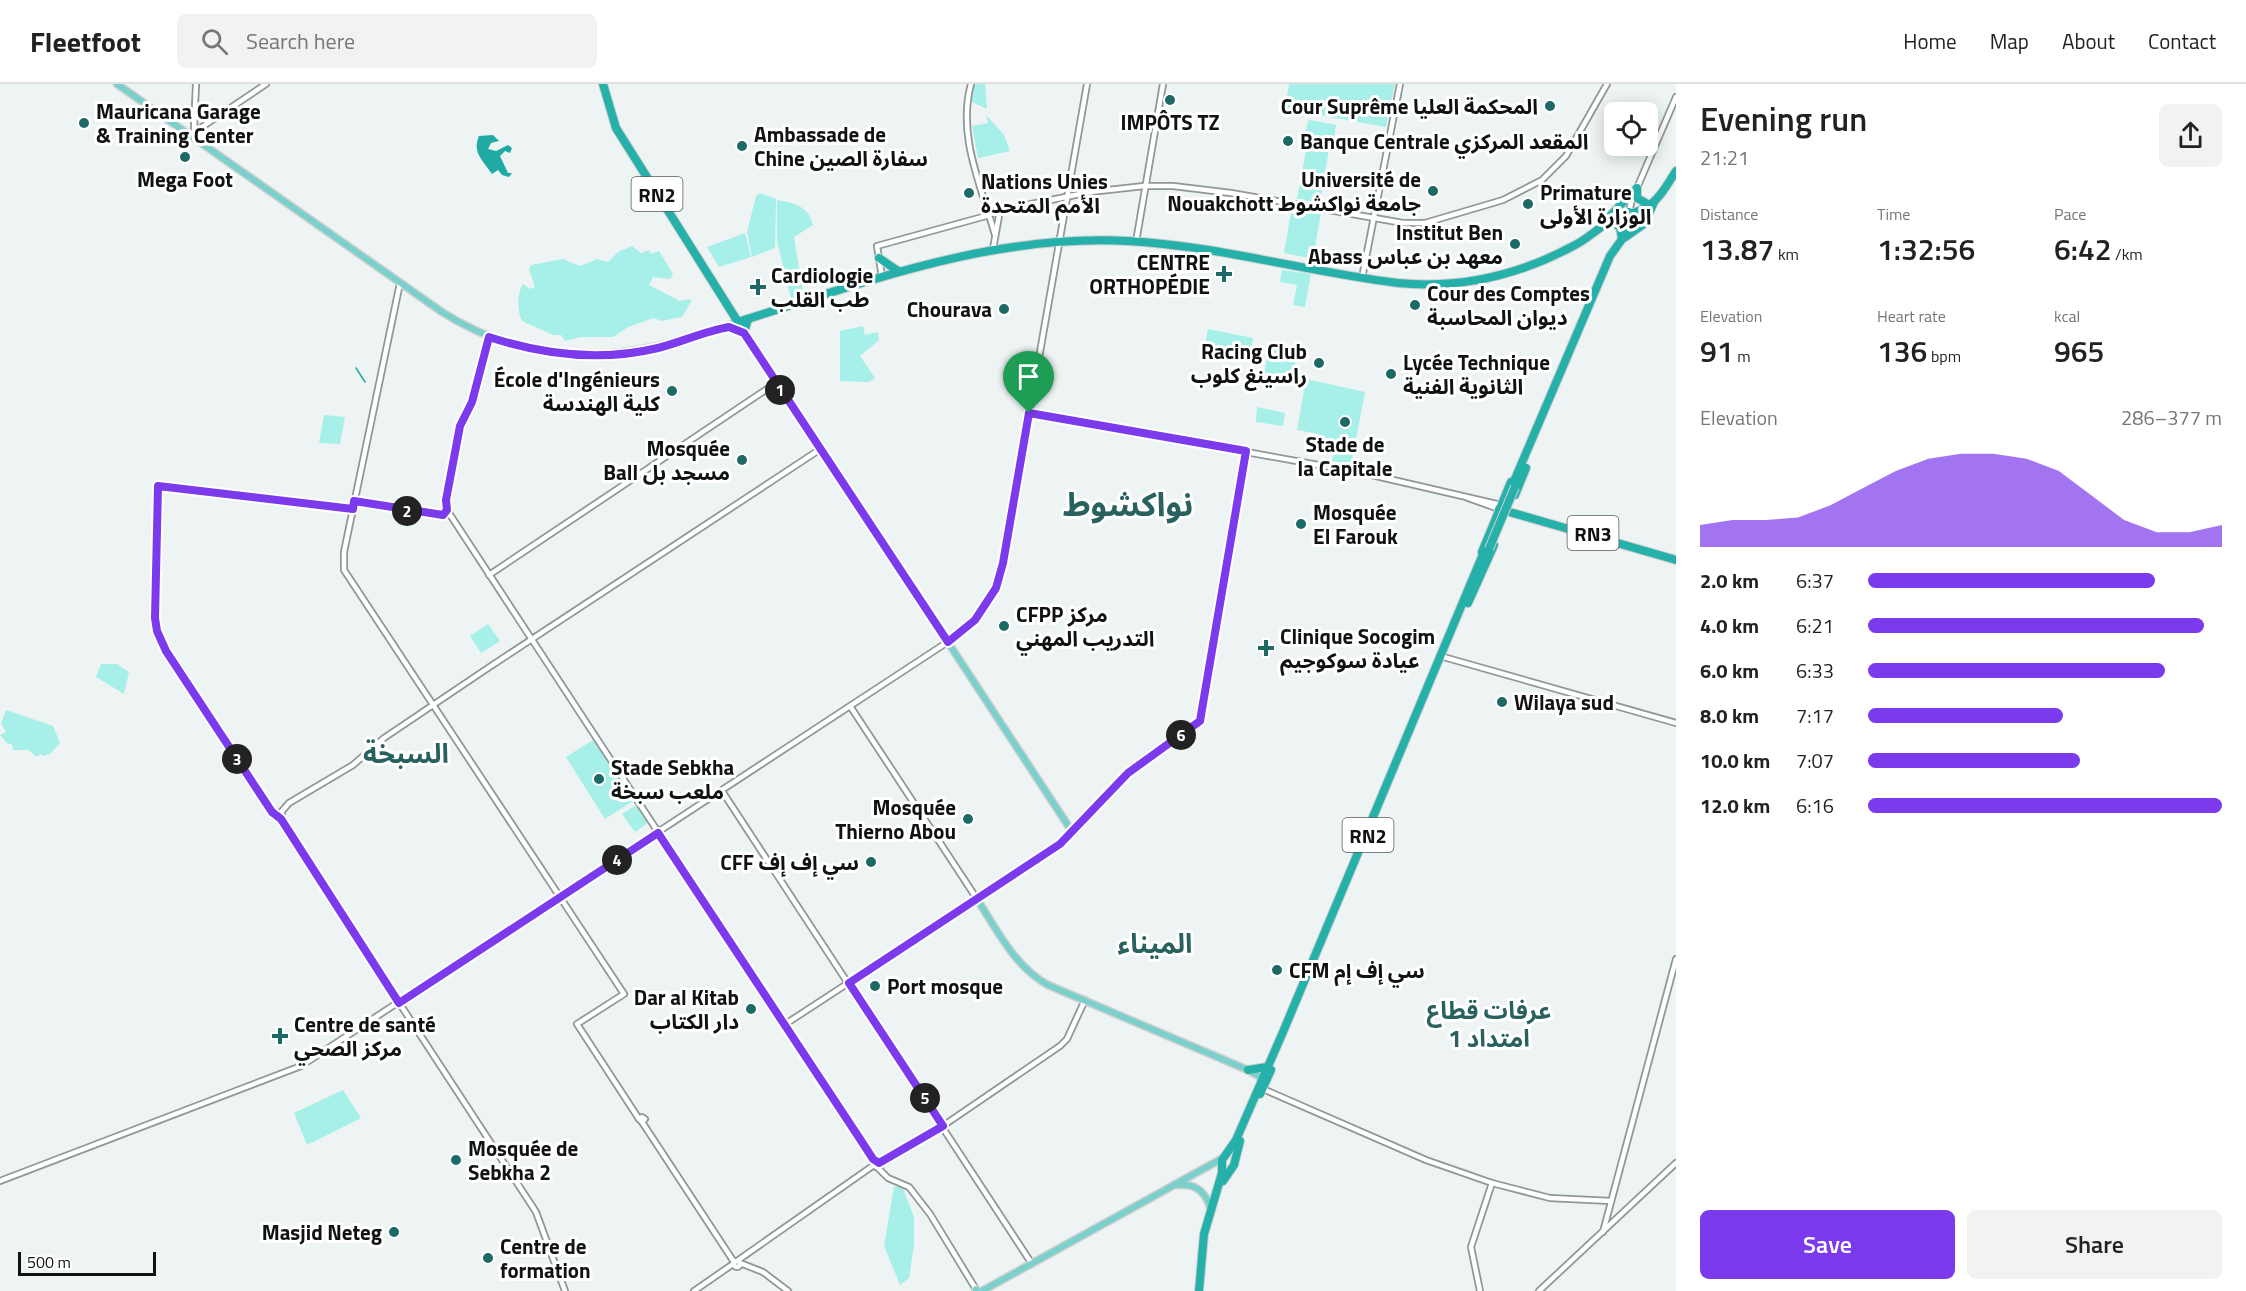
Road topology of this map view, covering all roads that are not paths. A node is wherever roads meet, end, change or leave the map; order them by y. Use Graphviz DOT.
graph roads {
  1 [pos="117,84"];
  2 [pos="196,84"];
  3 [pos="266,84"];
  4 [pos="603,84"];
  5 [pos="971,84"];
  6 [pos="1087,84"];
  7 [pos="1163,84"];
  8 [pos="1400,84"];
  9 [pos="1607,84"];
  10 [pos="1676,97"];
  11 [pos="192,132"];
  12 [pos="1676,169"];
  13 [pos="1145,186"];
  14 [pos="1636,189"];
  15 [pos="1068,196"];
  16 [pos="1651,204"];
  17 [pos="1000,210"];
  18 [pos="989,214"];
  19 [pos="1629,214"];
  20 [pos="1373,218"];
  21 [pos="1606,222"];
  22 [pos="995,235"];
  23 [pos="1060,241"];
  24 [pos="1135,241"];
  25 [pos="1620,242"];
  26 [pos="993,248"];
  27 [pos="879,258"];
  28 [pos="898,270"];
  29 [pos="882,276"];
  30 [pos="1362,277"];
  31 [pos="400,283"];
  32 [pos="731,311"];
  33 [pos="747,319"];
  34 [pos="738,322"];
  35 [pos="723,328"];
  36 [pos="744,333"];
  37 [pos="489,337"];
  38 [pos="776,383"];
  39 [pos="1550,402"];
  40 [pos="1029,413"];
  41 [pos="1544,414"];
  42 [pos="1531,445"];
  43 [pos="819,450"];
  44 [pos="1246,451"];
  45 [pos="354,501"];
  46 [pos="1505,508"];
  47 [pos="353,509"];
  48 [pos="447,510"];
  49 [pos="443,515"];
  50 [pos="450,516"];
  51 [pos="1676,558"];
  52 [pos="489,575"];
  53 [pos="1454,627"];
  54 [pos="531,640"];
  55 [pos="948,642"];
  56 [pos="1441,656"];
  57 [pos="433,706"];
  58 [pos="850,706"];
  59 [pos="1676,723"];
  60 [pos="722,791"];
  61 [pos="281,819"];
  62 [pos="658,833"];
  63 [pos="1072,833"];
  64 [pos="560,897"];
  65 [pos="977,899"];
  66 [pos="1676,959"];
  67 [pos="849,983"];
  68 [pos="1085,1000"];
  69 [pos="399,1003"];
  70 [pos="784,1025"];
  71 [pos="1267,1067"];
  72 [pos="1248,1070"];
  73 [pos="1265,1086"];
  74 [pos="943,1126"];
  75 [pos="1223,1163"];
  76 [pos="1676,1163"];
  77 [pos="877,1165"];
  78 [pos="0,1181"];
  79 [pos="1492,1184"];
  80 [pos="1174,1186"];
  81 [pos="1611,1201"];
  82 [pos="1210,1206"];
  83 [pos="1211,1220"];
  84 [pos="1606,1221"];
  85 [pos="1614,1223"];
  86 [pos="1603,1232"];
  87 [pos="738,1263"];
  88 [pos="1032,1264"];
  89 [pos="978,1290"];
  90 [pos="565,1291"];
  91 [pos="694,1291"];
  92 [pos="788,1291"];
  93 [pos="1199,1291"];
  94 [pos="1203,1291"];
  95 [pos="1480,1291"];
  96 [pos="1539,1291"];
  1 -- 11 [label="main road"];
  2 -- 11 [label="street"];
  3 -- 11 [label="street"];
  4 -- 32 [label="highway, RN2"];
  5 -- 18 [label="street"];
  6 -- 15 [label="street"];
  7 -- 13 [label="street"];
  8 -- 20 [label="street"];
  9 -- 20 [label="street"];
  10 -- 14 [label="street"];
  11 -- 31 [label="main road"];
  12 -- 16 [label="highway"];
  13 -- 15 [label="street"];
  13 -- 20 [label="street"];
  13 -- 24 [label="street"];
  14 -- 16 [label="highway"];
  14 -- 19 [label="street"];
  14 -- 21 [label="highway"];
  15 -- 17 [label="street"];
  15 -- 23 [label="street"];
  16 -- 19 [label="highway"];
  16 -- 25 [label="highway, RN2"];
  17 -- 18 [label="street"];
  17 -- 22 [label="street"];
  18 -- 22 [label="street"];
  18 -- 27 [label="street"];
  19 -- 21 [label="highway"];
  19 -- 25 [label="highway, RN2"];
  20 -- 30 [label="street"];
  21 -- 25 [label="highway"];
  21 -- 30 [label="highway"];
  22 -- 26 [label="street"];
  23 -- 24 [label="highway"];
  23 -- 26 [label="highway"];
  23 -- 40 [label="street"];
  24 -- 30 [label="highway"];
  25 -- 39 [label="highway, RN2"];
  25 -- 41 [label="highway, RN2"];
  26 -- 28 [label="highway"];
  27 -- 28 [label="highway"];
  27 -- 29 [label="street"];
  28 -- 29 [label="highway"];
  29 -- 33 [label="highway"];
  31 -- 37 [label="main road"];
  31 -- 45 [label="street"];
  32 -- 33 [label="highway"];
  32 -- 34 [label="highway, RN2"];
  32 -- 35 [label="main road"];
  33 -- 34 [label="highway"];
  33 -- 36 [label="highway"];
  34 -- 35 [label="main road"];
  34 -- 36 [label="main road"];
  35 -- 36 [label="main road"];
  35 -- 37 [label="main road"];
  36 -- 38 [label="main road"];
  37 -- 48 [label="street"];
  38 -- 43 [label="main road"];
  38 -- 52 [label="street"];
  39 -- 42 [label="highway, RN2"];
  39 -- 46 [label="highway"];
  40 -- 44 [label="street, RN3"];
  40 -- 55 [label="street"];
  41 -- 42 [label="highway, RN2"];
  41 -- 46 [label="highway"];
  42 -- 53 [label="highway, RN2, bridge"];
  43 -- 54 [label="street"];
  43 -- 55 [label="main road"];
  44 -- 46 [label="street, RN3"];
  44 -- 63 [label="street"];
  45 -- 47 [label="street"];
  45 -- 49 [label="street"];
  46 -- 51 [label="highway, RN3"];
  46 -- 51 [label="highway, RN3"];
  46 -- 53 [label="highway"];
  47 -- 57 [label="street"];
  47 -- 61 [label="street"];
  48 -- 49 [label="street"];
  48 -- 50 [label="street"];
  49 -- 50 [label="street"];
  50 -- 52 [label="street"];
  52 -- 54 [label="street"];
  53 -- 56 [label="highway, RN2"];
  54 -- 57 [label="street"];
  54 -- 62 [label="street"];
  55 -- 58 [label="street"];
  55 -- 63 [label="main road"];
  56 -- 59 [label="street"];
  56 -- 71 [label="highway, RN2"];
  56 -- 73 [label="highway, RN2"];
  57 -- 61 [label="street"];
  57 -- 64 [label="street"];
  58 -- 60 [label="street"];
  58 -- 65 [label="street"];
  60 -- 62 [label="street"];
  60 -- 67 [label="street"];
  61 -- 69 [label="street"];
  62 -- 64 [label="street"];
  62 -- 70 [label="street"];
  63 -- 65 [label="main road"];
  64 -- 69 [label="street"];
  64 -- 87 [label="street"];
  65 -- 67 [label="street"];
  65 -- 68 [label="main road"];
  66 -- 81 [label="street"];
  67 -- 70 [label="street"];
  67 -- 74 [label="street"];
  68 -- 72 [label="main road"];
  68 -- 74 [label="street"];
  69 -- 78 [label="street"];
  69 -- 90 [label="street"];
  70 -- 77 [label="street"];
  71 -- 72 [label="highway"];
  71 -- 73 [label="highway, RN2"];
  72 -- 73 [label="main road"];
  73 -- 75 [label="highway, RN2"];
  73 -- 75 [label="highway, RN2"];
  73 -- 79 [label="street"];
  74 -- 77 [label="street"];
  74 -- 88 [label="street"];
  75 -- 80 [label="main road"];
  75 -- 82 [label="highway, RN2"];
  75 -- 83 [label="highway, RN2"];
  76 -- 85 [label="street"];
  77 -- 87 [label="street"];
  77 -- 89 [label="street"];
  79 -- 81 [label="street"];
  79 -- 95 [label="street"];
  80 -- 82 [label="main road"];
  80 -- 88 [label="main road"];
  81 -- 84 [label="street"];
  82 -- 83 [label="main road"];
  82 -- 93 [label="highway, RN2"];
  83 -- 94 [label="highway, RN2"];
  84 -- 85 [label="street"];
  84 -- 86 [label="street"];
  85 -- 86 [label="street"];
  86 -- 96 [label="street"];
  87 -- 91 [label="street"];
  87 -- 92 [label="street"];
  88 -- 89 [label="main road"];
}
